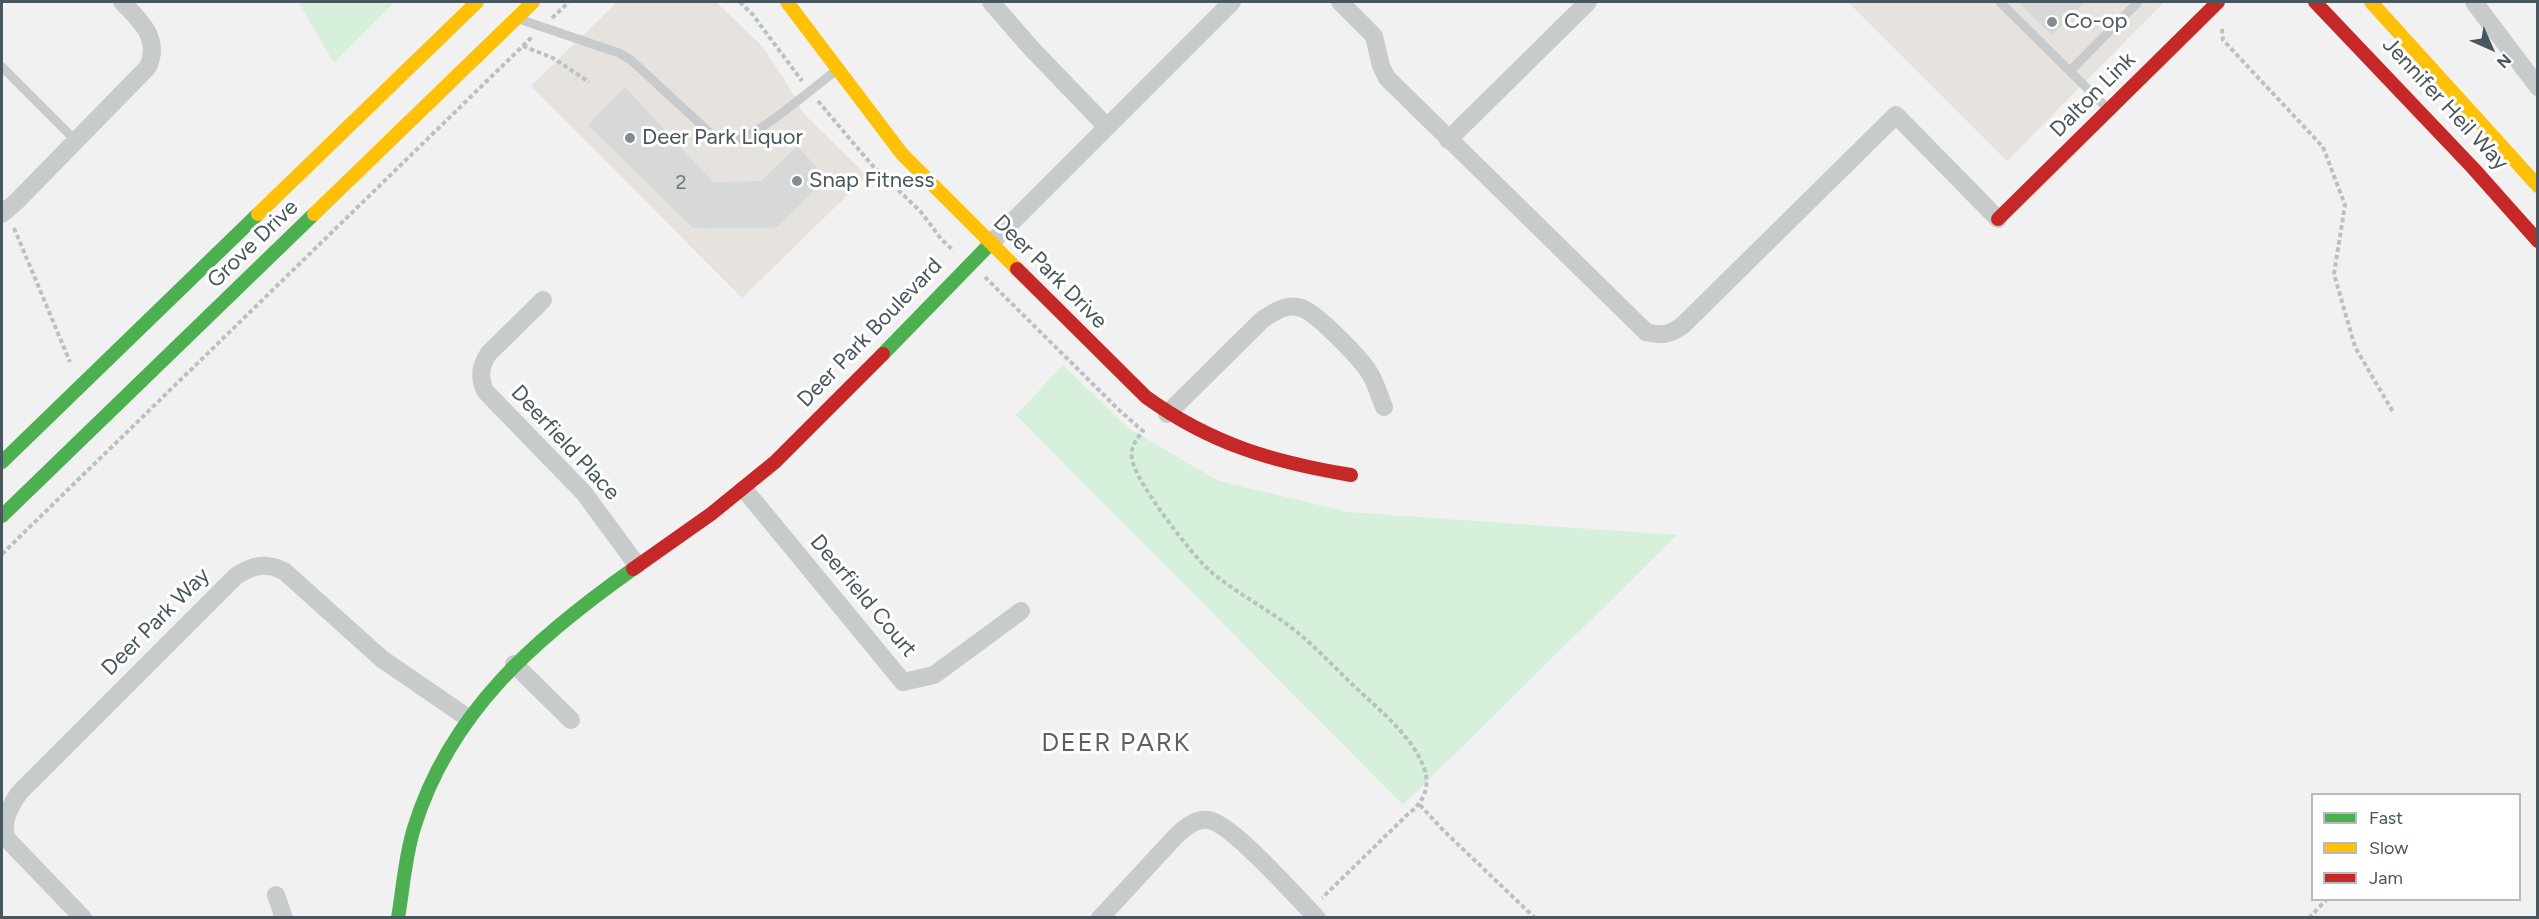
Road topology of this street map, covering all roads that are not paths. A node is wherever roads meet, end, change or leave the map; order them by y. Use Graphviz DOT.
graph roads {
  1 [pos="122,2"];
  2 [pos="477,2"];
  3 [pos="533,2"];
  4 [pos="787,2"];
  5 [pos="992,2"];
  6 [pos="1232,2"];
  7 [pos="1340,2"];
  8 [pos="1588,2"];
  9 [pos="2000,2"];
  10 [pos="2138,2"];
  11 [pos="2218,2"];
  12 [pos="2315,2"];
  13 [pos="2371,2"];
  14 [pos="2474,2"];
  15 [pos="516,18"];
  16 [pos="2,67"];
  17 [pos="837,70"];
  18 [pos="2070,71"];
  19 [pos="2538,87"];
  20 [pos="2108,110"];
  21 [pos="1106,126"];
  22 [pos="1448,140"];
  23 [pos="76,141"];
  24 [pos="2538,186"];
  25 [pos="4,212"];
  26 [pos="1998,219"];
  27 [pos="2538,241"];
  28 [pos="991,243"];
  29 [pos="543,300"];
  30 [pos="1384,407"];
  31 [pos="1167,414"];
  32 [pos="2,462"];
  33 [pos="1351,476"];
  34 [pos="744,489"];
  35 [pos="2,516"];
  36 [pos="637,565"];
  37 [pos="1021,611"];
  38 [pos="514,663"];
  39 [pos="468,718"];
  40 [pos="571,720"];
  41 [pos="276,895"];
  42 [pos="1313,914"];
  43 [pos="83,918"];
  44 [pos="284,918"];
  45 [pos="398,918"];
  46 [pos="1100,918"];
  1 -- 23 [label="street"];
  2 -- 32 [label="street, Grove Drive"];
  3 -- 15 [label="street, Grove Drive"];
  4 -- 17 [label="street, Deer Park Drive"];
  5 -- 21 [label="street"];
  6 -- 21 [label="street, Deer Park Boulevard"];
  7 -- 22 [label="street"];
  8 -- 22 [label="street"];
  9 -- 18 [label="lane"];
  10 -- 18 [label="lane"];
  11 -- 20 [label="street, Dalton Link"];
  12 -- 27 [label="street, Jennifer Heil Way"];
  13 -- 24 [label="street, Jennifer Heil Way"];
  14 -- 19 [label="street"];
  15 -- 17 [label="lane"];
  15 -- 35 [label="street, Grove Drive"];
  16 -- 23 [label="lane"];
  17 -- 28 [label="street, Deer Park Drive"];
  18 -- 20 [label="lane"];
  20 -- 26 [label="street, Dalton Link"];
  21 -- 28 [label="street, Deer Park Boulevard"];
  22 -- 26 [label="street"];
  23 -- 25 [label="street"];
  28 -- 31 [label="street, Deer Park Drive"];
  28 -- 34 [label="street, Deer Park Boulevard"];
  29 -- 36 [label="street, Deerfield Place"];
  30 -- 31 [label="street"];
  31 -- 33 [label="street, Deer Park Drive"];
  34 -- 36 [label="street, Deer Park Boulevard"];
  34 -- 37 [label="street, Deerfield Court"];
  36 -- 38 [label="street, Deer Park Boulevard"];
  38 -- 39 [label="street, Deer Park Boulevard"];
  38 -- 40 [label="street"];
  39 -- 43 [label="street, Deer Park Way"];
  39 -- 45 [label="street, Deer Park Boulevard"];
  41 -- 44 [label="street"];
  42 -- 46 [label="street"];
}
